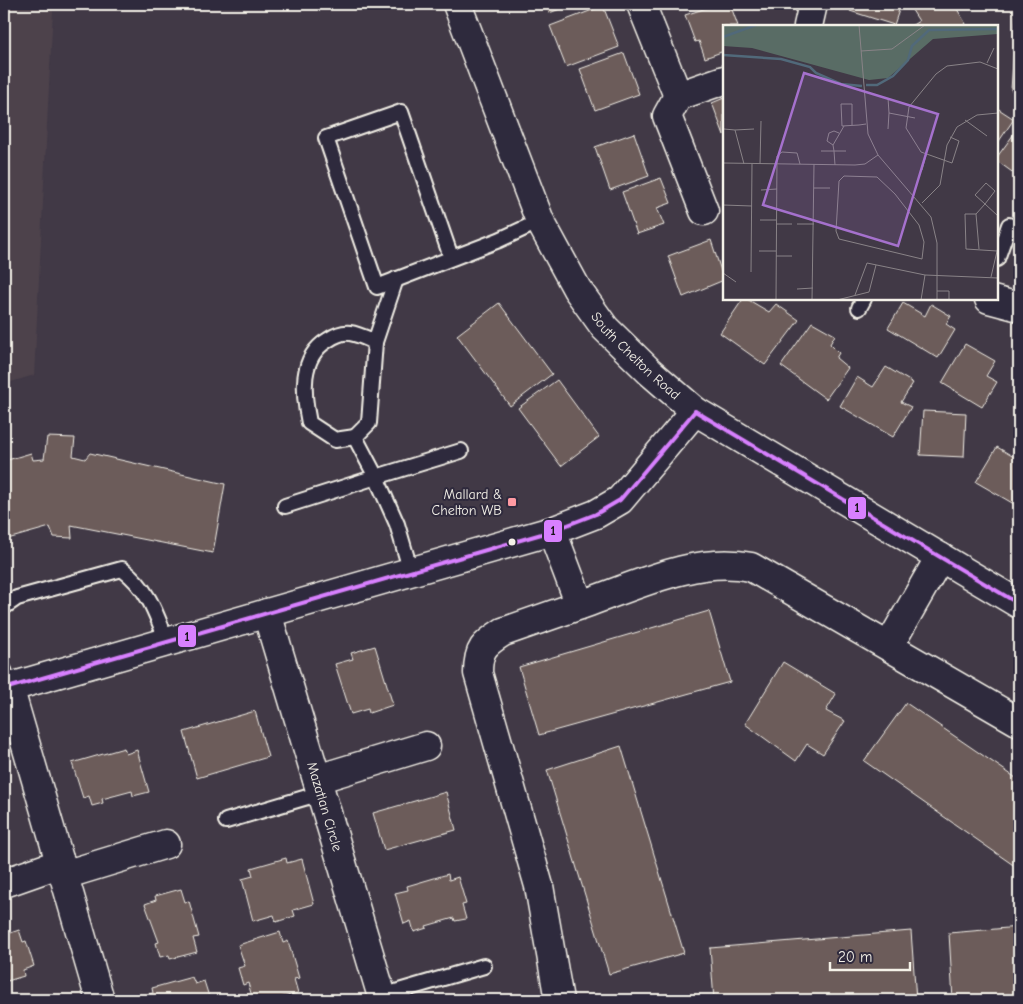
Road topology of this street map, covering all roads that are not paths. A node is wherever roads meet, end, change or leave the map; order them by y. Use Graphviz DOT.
graph roads {
  1 [pos="641,4"];
  2 [pos="813,4"];
  3 [pos="459,10"];
  4 [pos="808,25"];
  5 [pos="723,80"];
  6 [pos="678,96"];
  7 [pos="704,211"];
  8 [pos="540,221"];
  9 [pos="1009,225"];
  10 [pos="998,255"];
  11 [pos="451,258"];
  12 [pos="396,279"];
  13 [pos="993,300"];
  14 [pos="1019,307"];
  15 [pos="375,342"];
  16 [pos="695,411"];
  17 [pos="355,437"];
  18 [pos="461,451"];
  19 [pos="376,477"];
  20 [pos="285,506"];
  21 [pos="552,531"];
  22 [pos="940,557"];
  23 [pos="411,572"];
  24 [pos="1019,604"];
  25 [pos="580,605"];
  26 [pos="4,607"];
  27 [pos="267,613"];
  28 [pos="167,642"];
  29 [pos="889,646"];
  30 [pos="6,682"];
  31 [pos="1019,722"];
  32 [pos="426,746"];
  33 [pos="319,786"];
  34 [pos="226,821"];
  35 [pos="166,844"];
  36 [pos="62,869"];
  37 [pos="4,883"];
  38 [pos="484,966"];
  39 [pos="382,998"];
  40 [pos="100,1000"];
  41 [pos="560,1000"];
  1 -- 6 [label="street"];
  2 -- 4 [label="street"];
  3 -- 8 [label="street, South Chelton Road"];
  5 -- 6 [label="street"];
  6 -- 7 [label="street"];
  8 -- 11 [label="lane"];
  8 -- 16 [label="street, South Chelton Road"];
  9 -- 10 [label="lane"];
  11 -- 12 [label="lane"];
  11 -- 12 [label="lane"];
  12 -- 15 [label="lane"];
  13 -- 14 [label="street"];
  15 -- 17 [label="lane"];
  15 -- 17 [label="lane"];
  16 -- 21 [label="street"];
  16 -- 22 [label="street, South Chelton Road"];
  17 -- 19 [label="lane"];
  18 -- 19 [label="lane"];
  19 -- 20 [label="lane"];
  19 -- 23 [label="lane"];
  21 -- 23 [label="street"];
  21 -- 25 [label="street"];
  22 -- 24 [label="street, South Chelton Road"];
  22 -- 29 [label="street"];
  23 -- 27 [label="street"];
  25 -- 29 [label="street"];
  25 -- 41 [label="street"];
  26 -- 28 [label="lane"];
  27 -- 28 [label="street"];
  27 -- 33 [label="street, Mazatlan Circle"];
  28 -- 30 [label="street"];
  29 -- 31 [label="street"];
  30 -- 36 [label="street"];
  32 -- 33 [label="street"];
  33 -- 34 [label="lane"];
  33 -- 39 [label="street, Mazatlan Circle"];
  35 -- 36 [label="street"];
  36 -- 37 [label="street"];
  36 -- 40 [label="street"];
  38 -- 39 [label="lane"];
}
